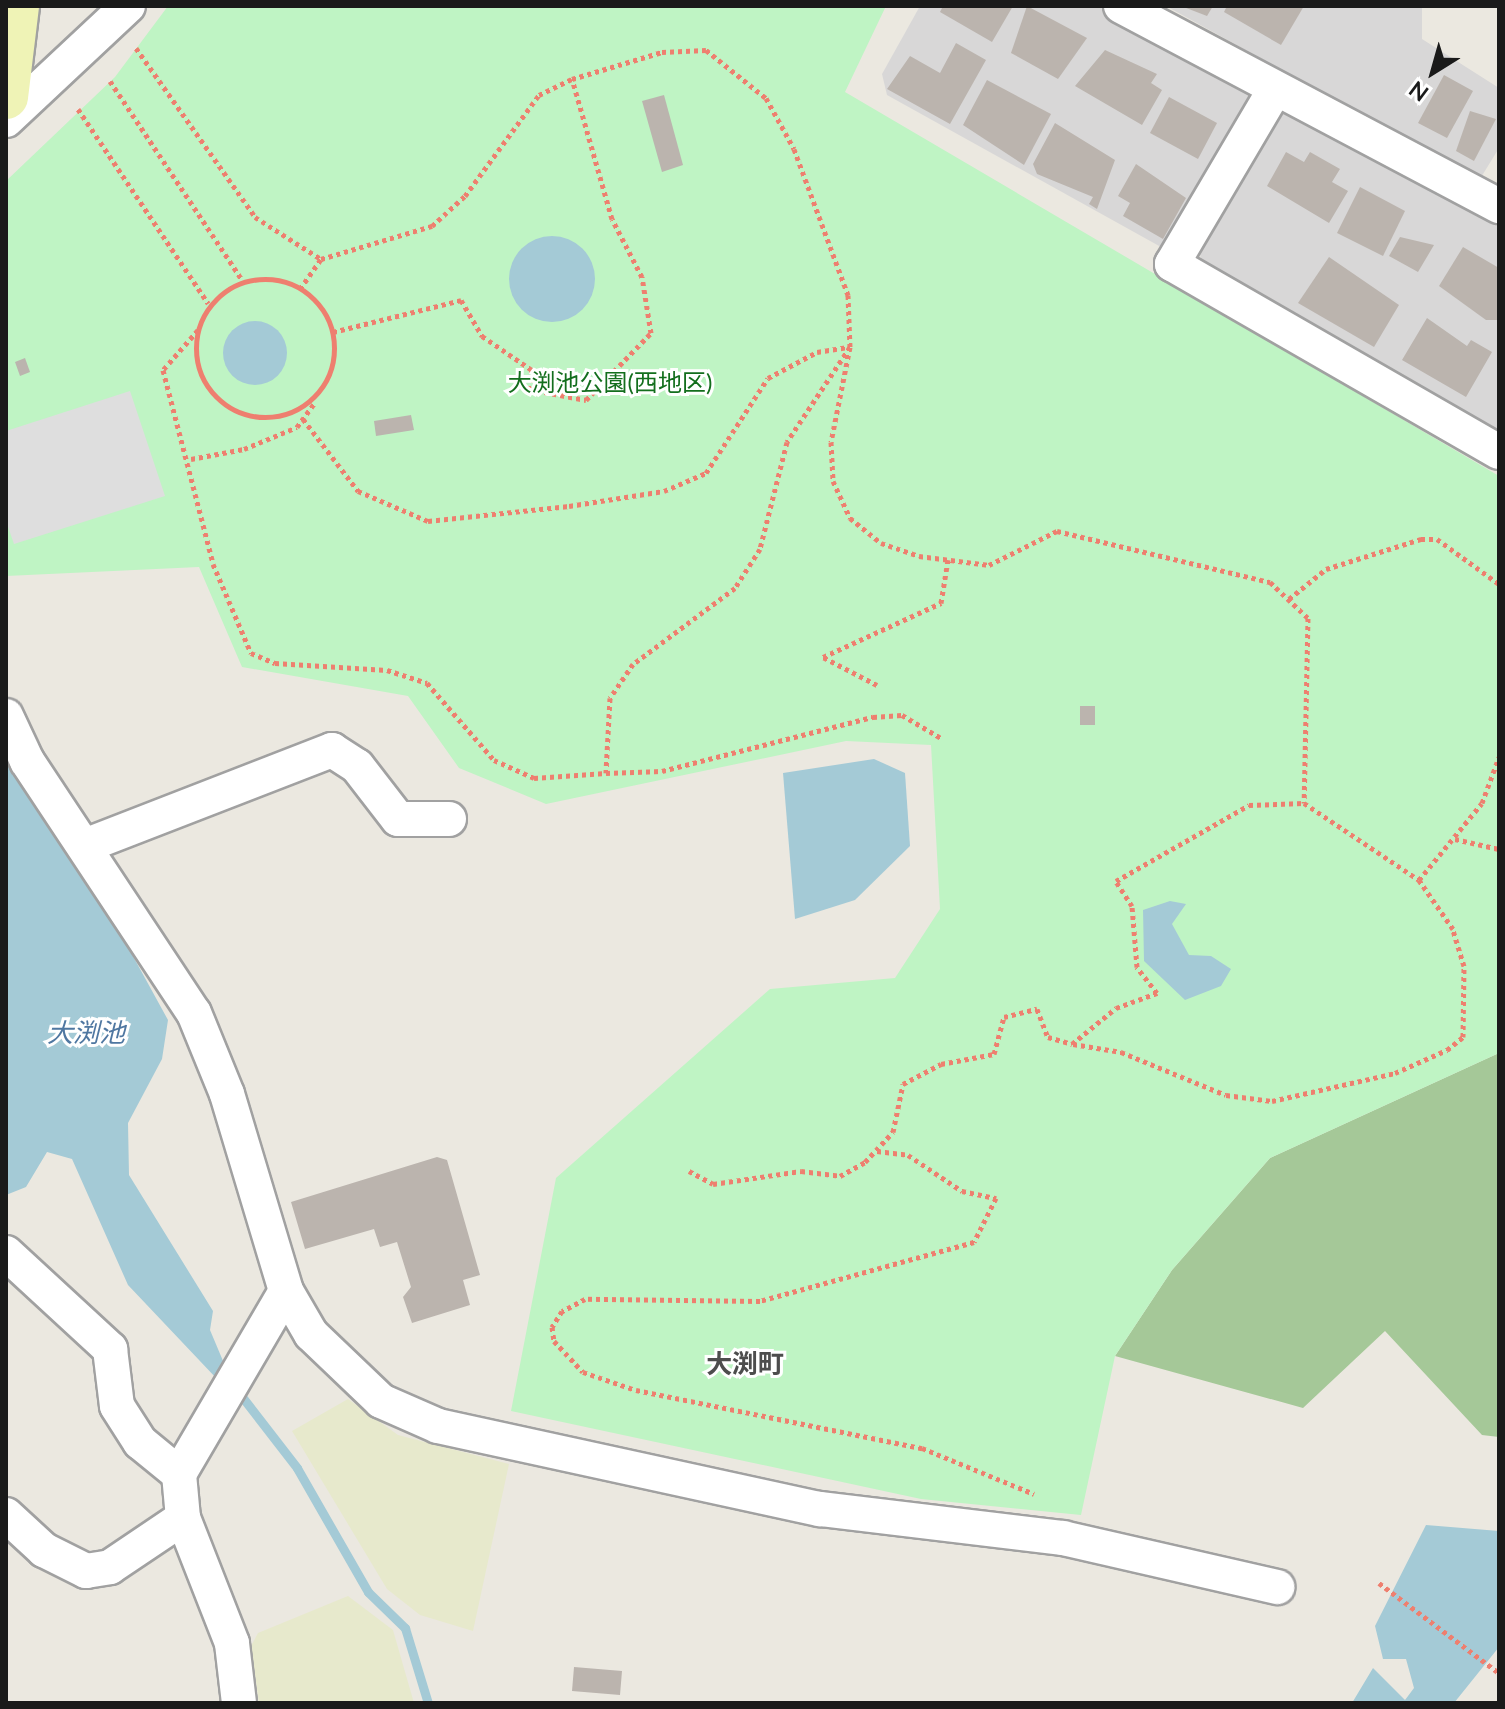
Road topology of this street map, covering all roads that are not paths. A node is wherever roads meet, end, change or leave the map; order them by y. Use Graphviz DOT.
graph roads {
  1 [pos="17,6"];
  2 [pos="96,6"];
  3 [pos="128,6"];
  4 [pos="1121,6"];
  5 [pos="97,41"];
  6 [pos="1274,91"];
  7 [pos="6,97"];
  8 [pos="6,120"];
  9 [pos="1499,206"];
  10 [pos="1499,452"];
  11 [pos="6,716"];
  12 [pos="449,819"];
  13 [pos="87,845"];
  14 [pos="6,1253"];
  15 [pos="286,1291"];
  16 [pos="179,1474"];
  17 [pos="6,1515"];
  18 [pos="183,1518"];
  19 [pos="1277,1587"];
  20 [pos="239,1703"];
  1 -- 7 [label="street"];
  2 -- 5 [label="street"];
  3 -- 5 [label="street"];
  4 -- 6 [label="street"];
  5 -- 8 [label="street"];
  6 -- 9 [label="street"];
  6 -- 10 [label="street"];
  11 -- 13 [label="street"];
  12 -- 13 [label="street"];
  13 -- 15 [label="street"];
  14 -- 16 [label="street"];
  15 -- 16 [label="street"];
  15 -- 19 [label="street"];
  16 -- 18 [label="street"];
  17 -- 18 [label="street"];
  18 -- 20 [label="street"];
}
